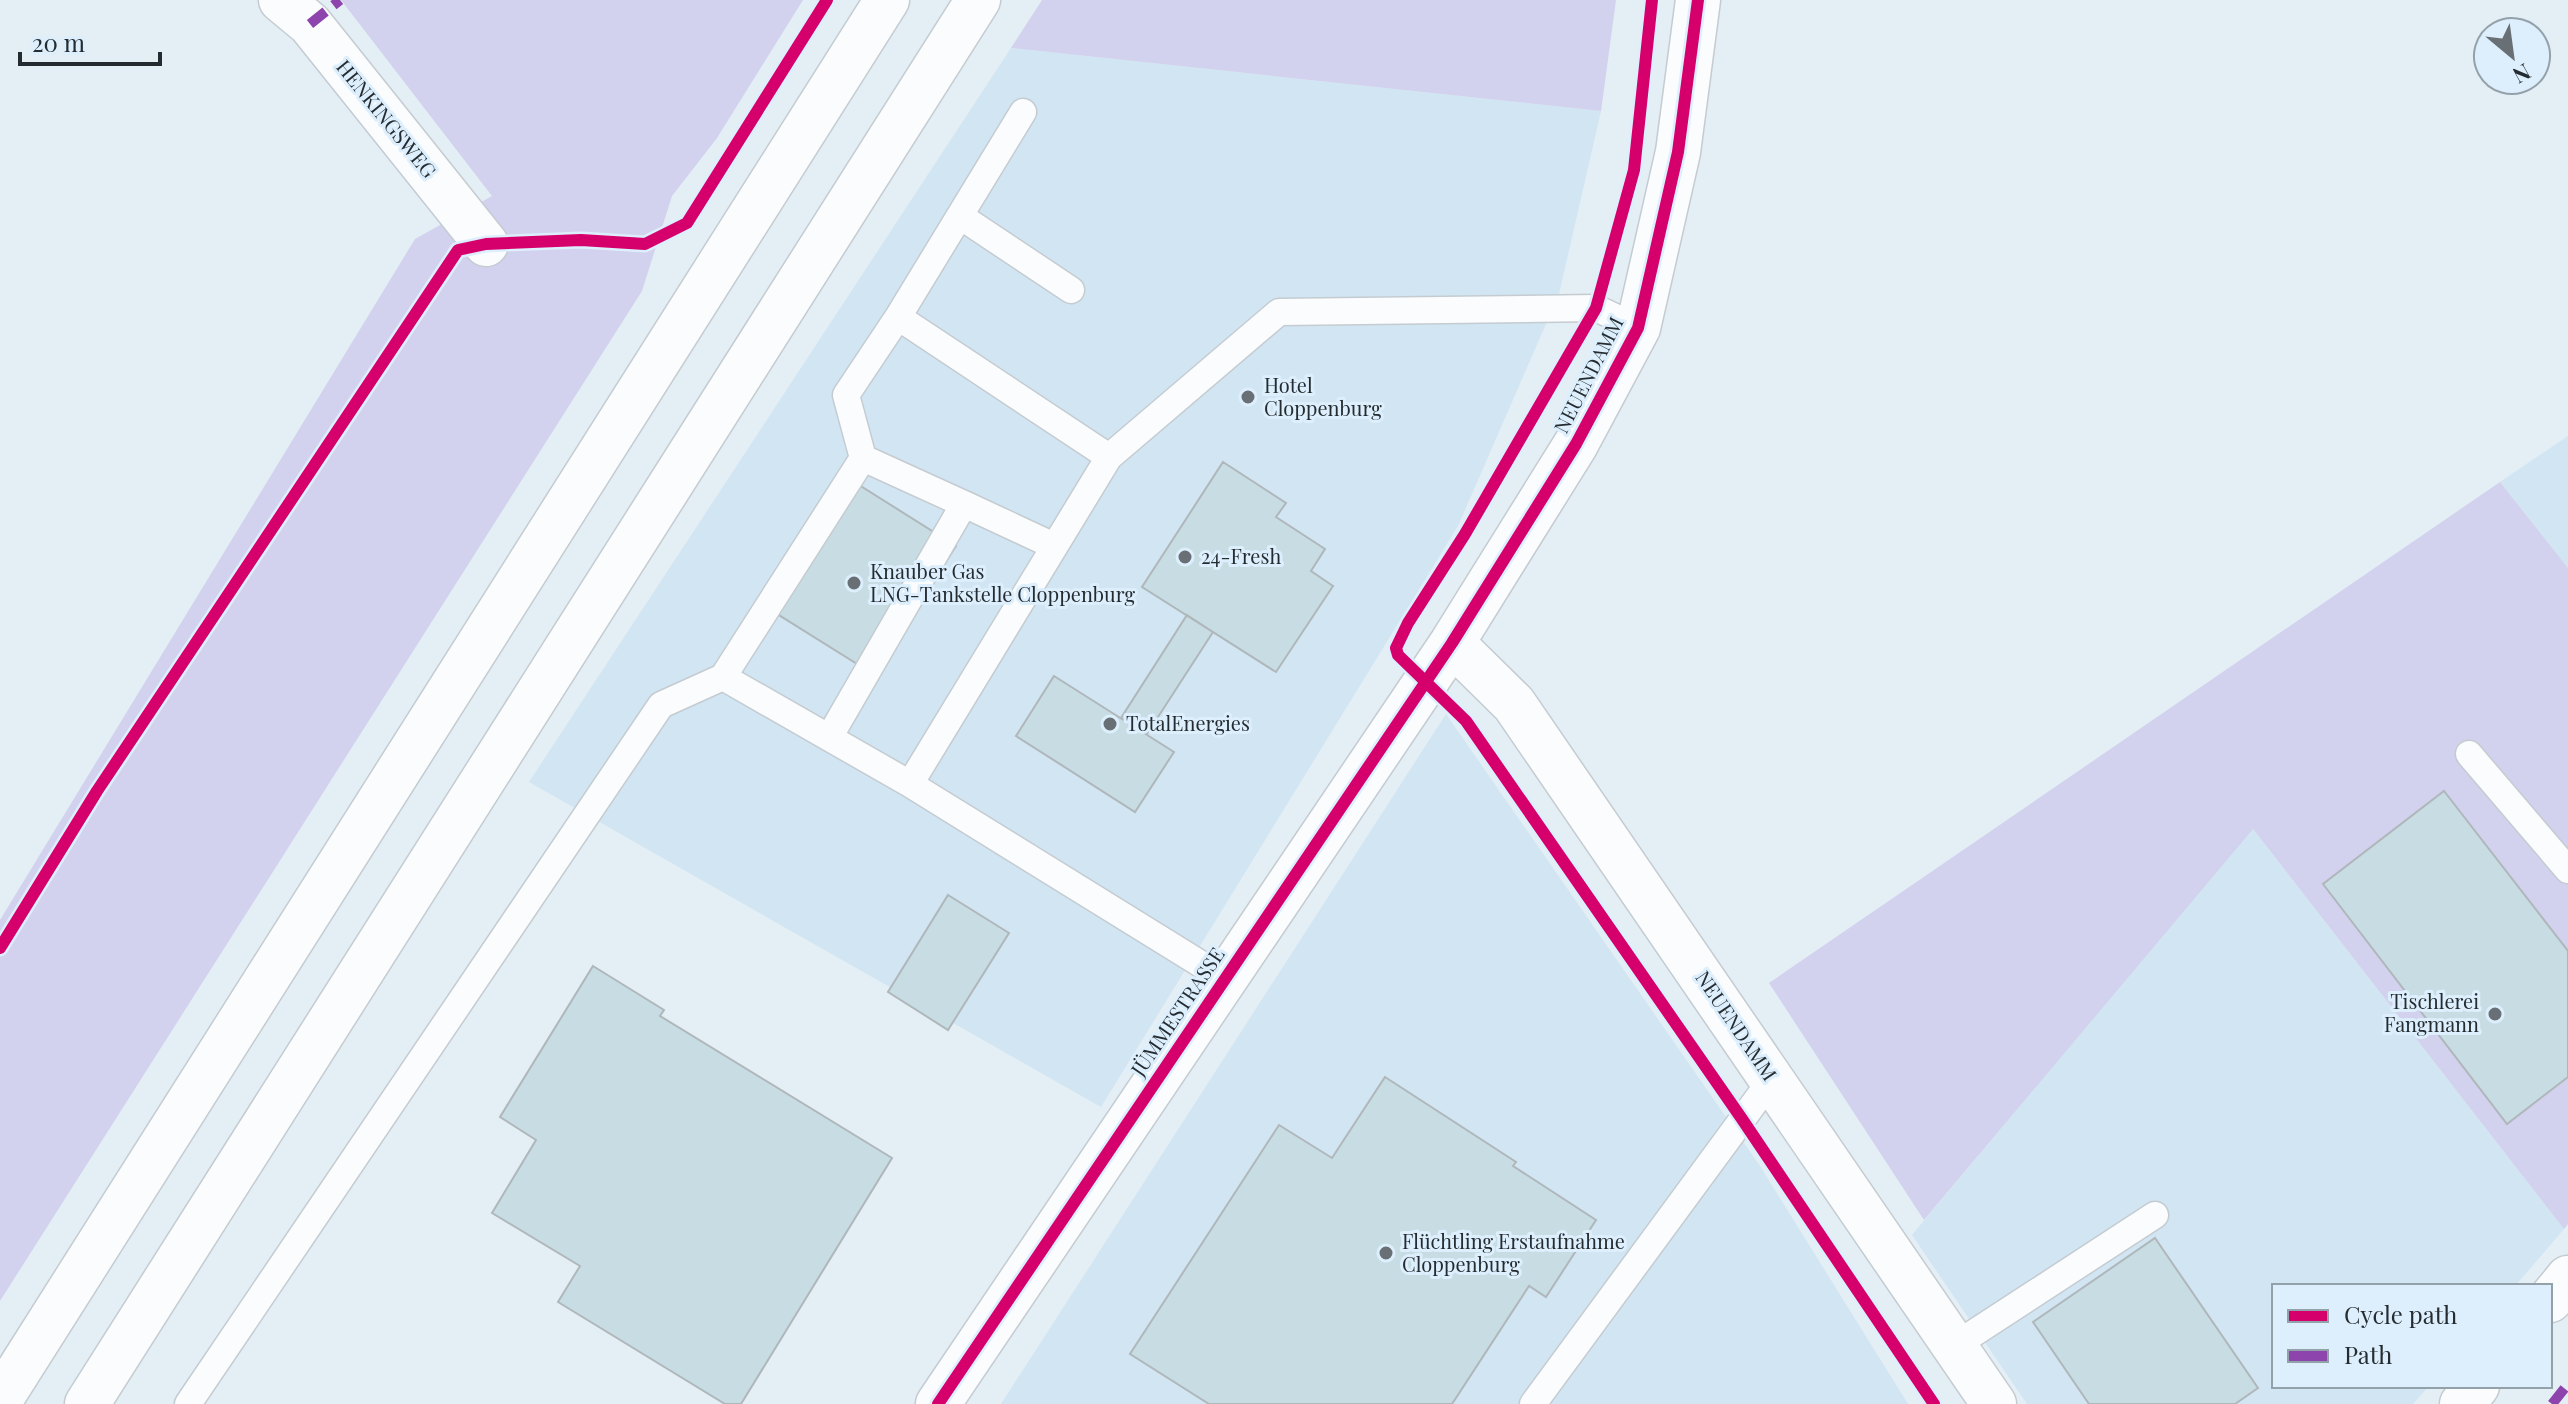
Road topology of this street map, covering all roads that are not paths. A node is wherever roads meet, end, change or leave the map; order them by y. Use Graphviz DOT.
graph roads {
  1 [pos="281,0"];
  2 [pos="887,0"];
  3 [pos="978,0"];
  4 [pos="1698,0"];
  5 [pos="1023,112"];
  6 [pos="960,216"];
  7 [pos="486,244"];
  8 [pos="1071,290"];
  9 [pos="898,317"];
  10 [pos="1638,328"];
  11 [pos="1109,457"];
  12 [pos="863,458"];
  13 [pos="964,504"];
  14 [pos="1054,546"];
  15 [pos="1452,643"];
  16 [pos="723,677"];
  17 [pos="830,736"];
  18 [pos="2469,754"];
  19 [pos="910,784"];
  20 [pos="2568,870"];
  21 [pos="1225,979"];
  22 [pos="1772,1079"];
  23 [pos="2155,1215"];
  24 [pos="2568,1278"];
  25 [pos="2552,1298"];
  26 [pos="1954,1346"];
  27 [pos="2475,1388"];
  28 [pos="0,1400"];
  29 [pos="87,1404"];
  30 [pos="188,1404"];
  31 [pos="938,1404"];
  32 [pos="1533,1404"];
  33 [pos="1994,1404"];
  34 [pos="2462,1404"];
  1 -- 7 [label="main road, HENKINGSWEG"];
  2 -- 28 [label="main road"];
  3 -- 29 [label="main road"];
  4 -- 10 [label="main road, NEUENDAMM"];
  5 -- 6 [label="lane"];
  6 -- 8 [label="lane"];
  6 -- 9 [label="lane"];
  9 -- 11 [label="lane"];
  9 -- 12 [label="lane"];
  10 -- 11 [label="lane"];
  10 -- 15 [label="main road, NEUENDAMM"];
  11 -- 14 [label="lane"];
  12 -- 13 [label="lane"];
  12 -- 16 [label="lane"];
  13 -- 14 [label="lane"];
  13 -- 17 [label="lane"];
  14 -- 19 [label="lane"];
  15 -- 21 [label="main road, JÜMMESTRASSE"];
  15 -- 22 [label="main road, NEUENDAMM"];
  16 -- 17 [label="lane"];
  16 -- 30 [label="lane"];
  17 -- 19 [label="lane"];
  18 -- 20 [label="lane"];
  19 -- 21 [label="lane"];
  21 -- 31 [label="main road, JÜMMESTRASSE"];
  22 -- 26 [label="main road, NEUENDAMM"];
  22 -- 32 [label="lane"];
  23 -- 26 [label="lane"];
  24 -- 25 [label="main road"];
  26 -- 33 [label="main road, NEUENDAMM"];
  27 -- 34 [label="main road"];
}
